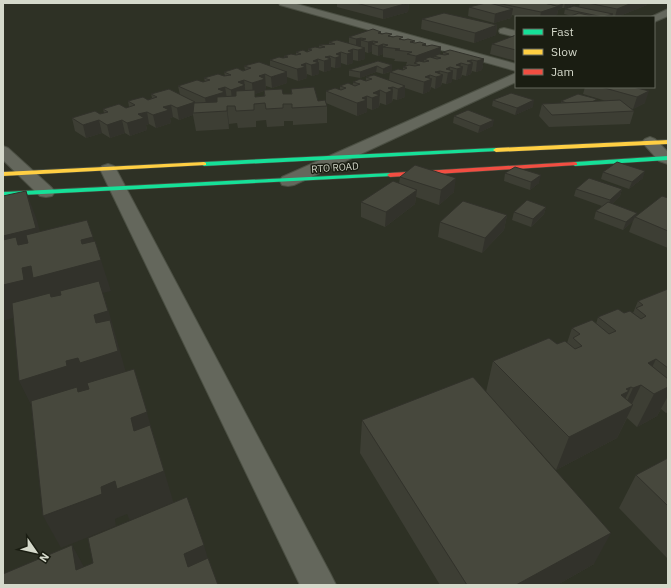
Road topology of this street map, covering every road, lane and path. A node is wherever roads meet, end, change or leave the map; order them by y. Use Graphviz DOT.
graph roads {
  1 [pos="283,3"];
  2 [pos="668,12"];
  3 [pos="655,18"];
  4 [pos="504,31"];
  5 [pos="515,34"];
  6 [pos="428,40"];
  7 [pos="493,51"];
  8 [pos="515,68"];
  9 [pos="515,77"];
  10 [pos="650,142"];
  11 [pos="668,142"];
  12 [pos="3,151"];
  13 [pos="667,158"];
  14 [pos="337,159"];
  15 [pos="27,173"];
  16 [pos="3,174"];
  17 [pos="112,178"];
  18 [pos="288,181"];
  19 [pos="46,192"];
  20 [pos="3,194"];
  21 [pos="318,585"];
  1 -- 8 [label="street"];
  2 -- 3 [label="street"];
  4 -- 5 [label="street"];
  6 -- 7 [label="street"];
  9 -- 14 [label="street"];
  10 -- 11 [label="street, RTO ROAD"];
  10 -- 13 [label="street"];
  10 -- 14 [label="street, RTO ROAD"];
  12 -- 15 [label="street"];
  13 -- 18 [label="street, RTO ROAD"];
  14 -- 17 [label="street, RTO ROAD"];
  14 -- 18 [label="street"];
  15 -- 16 [label="street, RTO ROAD"];
  15 -- 17 [label="street, RTO ROAD"];
  15 -- 19 [label="street"];
  17 -- 18 [label="street, RTO ROAD"];
  17 -- 19 [label="street, RTO ROAD"];
  17 -- 21 [label="street"];
  19 -- 20 [label="street, RTO ROAD"];
}
